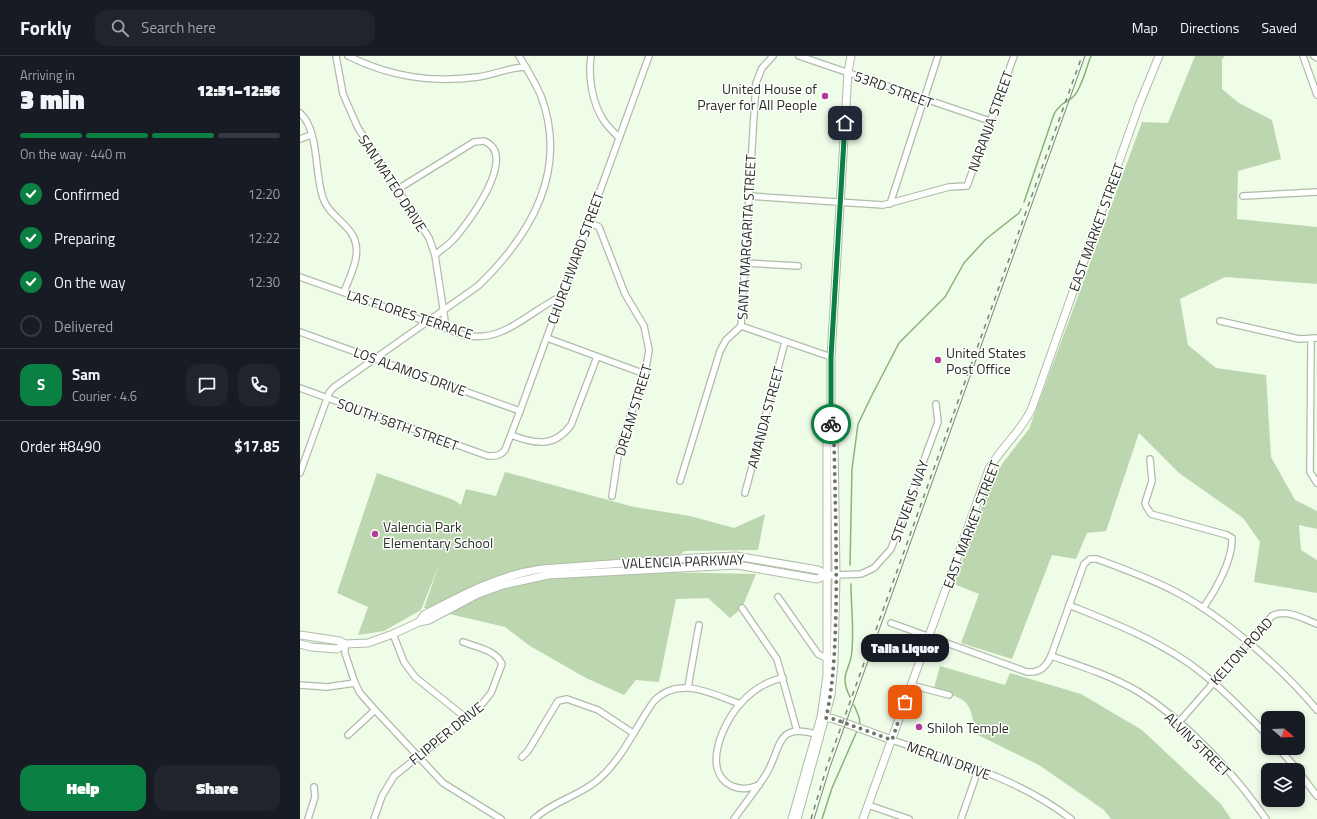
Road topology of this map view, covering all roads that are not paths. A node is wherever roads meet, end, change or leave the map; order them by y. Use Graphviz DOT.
graph roads {
  1 [pos="336,56"];
  2 [pos="348,56"];
  3 [pos="519,56"];
  4 [pos="591,56"];
  5 [pos="649,56"];
  6 [pos="773,56"];
  7 [pos="799,56"];
  8 [pos="846,56"];
  9 [pos="851,56"];
  10 [pos="938,56"];
  11 [pos="1014,56"];
  12 [pos="1159,56"];
  13 [pos="1303,56"];
  14 [pos="1314,56"];
  15 [pos="1317,58"];
  16 [pos="526,67"];
  17 [pos="848,72"];
  18 [pos="1317,95"];
  19 [pos="924,100"];
  20 [pos="300,113"];
  21 [pos="990,121"];
  22 [pos="311,135"];
  23 [pos="619,138"];
  24 [pos="300,139"];
  25 [pos="398,189"];
  26 [pos="1317,192"];
  27 [pos="748,196"];
  28 [pos="1243,196"];
  29 [pos="840,202"];
  30 [pos="890,204"];
  31 [pos="589,222"];
  32 [pos="436,255"];
  33 [pos="745,263"];
  34 [pos="798,266"];
  35 [pos="300,277"];
  36 [pos="344,292"];
  37 [pos="560,297"];
  38 [pos="444,312"];
  39 [pos="1220,321"];
  40 [pos="428,322"];
  41 [pos="741,326"];
  42 [pos="448,329"];
  43 [pos="300,332"];
  44 [pos="547,338"];
  45 [pos="1314,338"];
  46 [pos="785,342"];
  47 [pos="597,357"];
  48 [pos="831,357"];
  49 [pos="375,359"];
  50 [pos="645,374"];
  51 [pos="300,388"];
  52 [pos="327,399"];
  53 [pos="936,404"];
  54 [pos="520,411"];
  55 [pos="831,428"];
  56 [pos="511,435"];
  57 [pos="497,456"];
  58 [pos="1150,459"];
  59 [pos="300,473"];
  60 [pos="680,481"];
  61 [pos="1317,483"];
  62 [pos="746,493"];
  63 [pos="612,496"];
  64 [pos="827,575"];
  65 [pos="836,575"];
  66 [pos="778,597"];
  67 [pos="1069,605"];
  68 [pos="742,608"];
  69 [pos="1203,608"];
  70 [pos="891,623"];
  71 [pos="1317,624"];
  72 [pos="699,625"];
  73 [pos="393,634"];
  74 [pos="300,635"];
  75 [pos="929,637"];
  76 [pos="463,642"];
  77 [pos="1247,642"];
  78 [pos="300,644"];
  79 [pos="345,644"];
  80 [pos="1051,656"];
  81 [pos="831,661"];
  82 [pos="783,678"];
  83 [pos="355,683"];
  84 [pos="1213,683"];
  85 [pos="300,685"];
  86 [pos="911,685"];
  87 [pos="688,687"];
  88 [pos="949,695"];
  89 [pos="740,704"];
  90 [pos="375,710"];
  91 [pos="1317,710"];
  92 [pos="824,717"];
  93 [pos="466,718"];
  94 [pos="1179,722"];
  95 [pos="1261,729"];
  96 [pos="797,732"];
  97 [pos="633,733"];
  98 [pos="348,735"];
  99 [pos="819,735"];
  100 [pos="892,740"];
  101 [pos="1284,755"];
  102 [pos="417,757"];
  103 [pos="522,757"];
  104 [pos="1292,763"];
  105 [pos="978,770"];
  106 [pos="1305,780"];
  107 [pos="758,785"];
  108 [pos="314,787"];
  109 [pos="1317,796"];
  110 [pos="868,805"];
  111 [pos="308,819"];
  112 [pos="374,819"];
  113 [pos="501,819"];
  114 [pos="534,819"];
  115 [pos="734,819"];
  116 [pos="792,819"];
  117 [pos="797,819"];
  118 [pos="863,819"];
  119 [pos="909,819"];
  120 [pos="961,819"];
  121 [pos="1071,819"];
  122 [pos="1266,819"];
  1 -- 25 [label="street, SAN MATEO DRIVE"];
  2 -- 16 [label="street"];
  3 -- 16 [label="street"];
  4 -- 23 [label="street"];
  5 -- 23 [label="street, CHURCHWARD STREET"];
  6 -- 27 [label="street, SANTA MARGARITA STREET"];
  7 -- 17 [label="street, 53RD STREET"];
  8 -- 17 [label="main road"];
  9 -- 17 [label="main road"];
  10 -- 19 [label="street"];
  11 -- 21 [label="street, NARANJA STREET"];
  12 -- 75 [label="main road, EAST MARKET STREET"];
  13 -- 18 [label="street"];
  14 -- 15 [label="street"];
  16 -- 38 [label="street"];
  17 -- 19 [label="street, 53RD STREET"];
  17 -- 29 [label="main road"];
  19 -- 21 [label="street, 53RD STREET"];
  19 -- 30 [label="street"];
  20 -- 22 [label="street"];
  21 -- 30 [label="street, NARANJA STREET"];
  22 -- 24 [label="street"];
  22 -- 36 [label="street"];
  23 -- 31 [label="street, CHURCHWARD STREET"];
  25 -- 32 [label="street, SAN MATEO DRIVE"];
  25 -- 32 [label="street"];
  26 -- 28 [label="street"];
  27 -- 29 [label="street"];
  27 -- 33 [label="street, SANTA MARGARITA STREET"];
  29 -- 30 [label="street"];
  29 -- 48 [label="main road"];
  31 -- 37 [label="street, CHURCHWARD STREET"];
  31 -- 50 [label="street, DREAM STREET"];
  32 -- 38 [label="street, SAN MATEO DRIVE"];
  33 -- 34 [label="street"];
  33 -- 41 [label="street, SANTA MARGARITA STREET"];
  35 -- 36 [label="street, LAS FLORES TERRACE"];
  36 -- 40 [label="street, LAS FLORES TERRACE"];
  37 -- 42 [label="street, LAS FLORES TERRACE"];
  37 -- 44 [label="street, CHURCHWARD STREET"];
  38 -- 40 [label="street"];
  38 -- 42 [label="street, SAN MATEO DRIVE"];
  39 -- 45 [label="street"];
  40 -- 42 [label="street, LAS FLORES TERRACE"];
  40 -- 49 [label="street"];
  41 -- 46 [label="street"];
  41 -- 60 [label="street, SANTA MARGARITA STREET"];
  43 -- 49 [label="street, LOS ALAMOS DRIVE"];
  44 -- 47 [label="street"];
  44 -- 54 [label="street, CHURCHWARD STREET"];
  45 -- 61 [label="street"];
  46 -- 48 [label="street"];
  46 -- 62 [label="street, AMANDA STREET"];
  47 -- 50 [label="street"];
  47 -- 56 [label="street"];
  48 -- 55 [label="main road"];
  49 -- 52 [label="street"];
  49 -- 54 [label="street, LOS ALAMOS DRIVE"];
  50 -- 63 [label="street, DREAM STREET"];
  51 -- 52 [label="street, SOUTH 58TH STREET"];
  52 -- 57 [label="street, SOUTH 58TH STREET"];
  52 -- 59 [label="street"];
  53 -- 65 [label="street, STEVENS WAY"];
  54 -- 56 [label="street, CHURCHWARD STREET"];
  55 -- 64 [label="main road"];
  55 -- 65 [label="main road"];
  56 -- 57 [label="street, CHURCHWARD STREET"];
  58 -- 69 [label="street"];
  64 -- 65 [label="main road, STEVENS WAY"];
  64 -- 73 [label="main road, VALENCIA PARKWAY"];
  64 -- 81 [label="main road"];
  65 -- 81 [label="main road"];
  66 -- 81 [label="street"];
  67 -- 69 [label="street"];
  67 -- 80 [label="street"];
  67 -- 84 [label="street"];
  68 -- 82 [label="street"];
  69 -- 77 [label="street"];
  70 -- 75 [label="street"];
  71 -- 77 [label="street, KELTON ROAD"];
  72 -- 87 [label="street"];
  73 -- 79 [label="main road, VALENCIA PARKWAY"];
  73 -- 93 [label="street"];
  74 -- 79 [label="main road, VALENCIA PARKWAY"];
  75 -- 80 [label="street"];
  75 -- 86 [label="main road, EAST MARKET STREET"];
  76 -- 93 [label="street, FLIPPER DRIVE"];
  77 -- 84 [label="street, KELTON ROAD"];
  77 -- 91 [label="street"];
  78 -- 79 [label="main road, VALENCIA PARKWAY"];
  79 -- 83 [label="street"];
  80 -- 94 [label="street, ALVIN STREET"];
  81 -- 92 [label="main road"];
  82 -- 89 [label="street"];
  82 -- 96 [label="street"];
  83 -- 85 [label="street"];
  83 -- 90 [label="street"];
  84 -- 94 [label="street, KELTON ROAD"];
  84 -- 95 [label="street"];
  86 -- 88 [label="street"];
  86 -- 100 [label="main road, EAST MARKET STREET"];
  87 -- 89 [label="street"];
  87 -- 97 [label="street"];
  89 -- 107 [label="street"];
  90 -- 98 [label="street"];
  90 -- 102 [label="street"];
  92 -- 99 [label="main road"];
  92 -- 100 [label="main road, MERLIN DRIVE"];
  93 -- 102 [label="street, FLIPPER DRIVE"];
  94 -- 122 [label="street, ALVIN STREET"];
  96 -- 99 [label="street"];
  96 -- 107 [label="street"];
  97 -- 103 [label="street"];
  97 -- 114 [label="street"];
  99 -- 116 [label="main road"];
  99 -- 117 [label="main road"];
  100 -- 105 [label="street, MERLIN DRIVE"];
  100 -- 110 [label="main road, EAST MARKET STREET"];
  101 -- 104 [label="street"];
  102 -- 112 [label="street, FLIPPER DRIVE"];
  102 -- 113 [label="street"];
  105 -- 120 [label="street"];
  105 -- 121 [label="street, MERLIN DRIVE"];
  106 -- 109 [label="street"];
  107 -- 115 [label="street"];
  108 -- 111 [label="street"];
  110 -- 118 [label="main road, EAST MARKET STREET"];
  110 -- 119 [label="street"];
}
